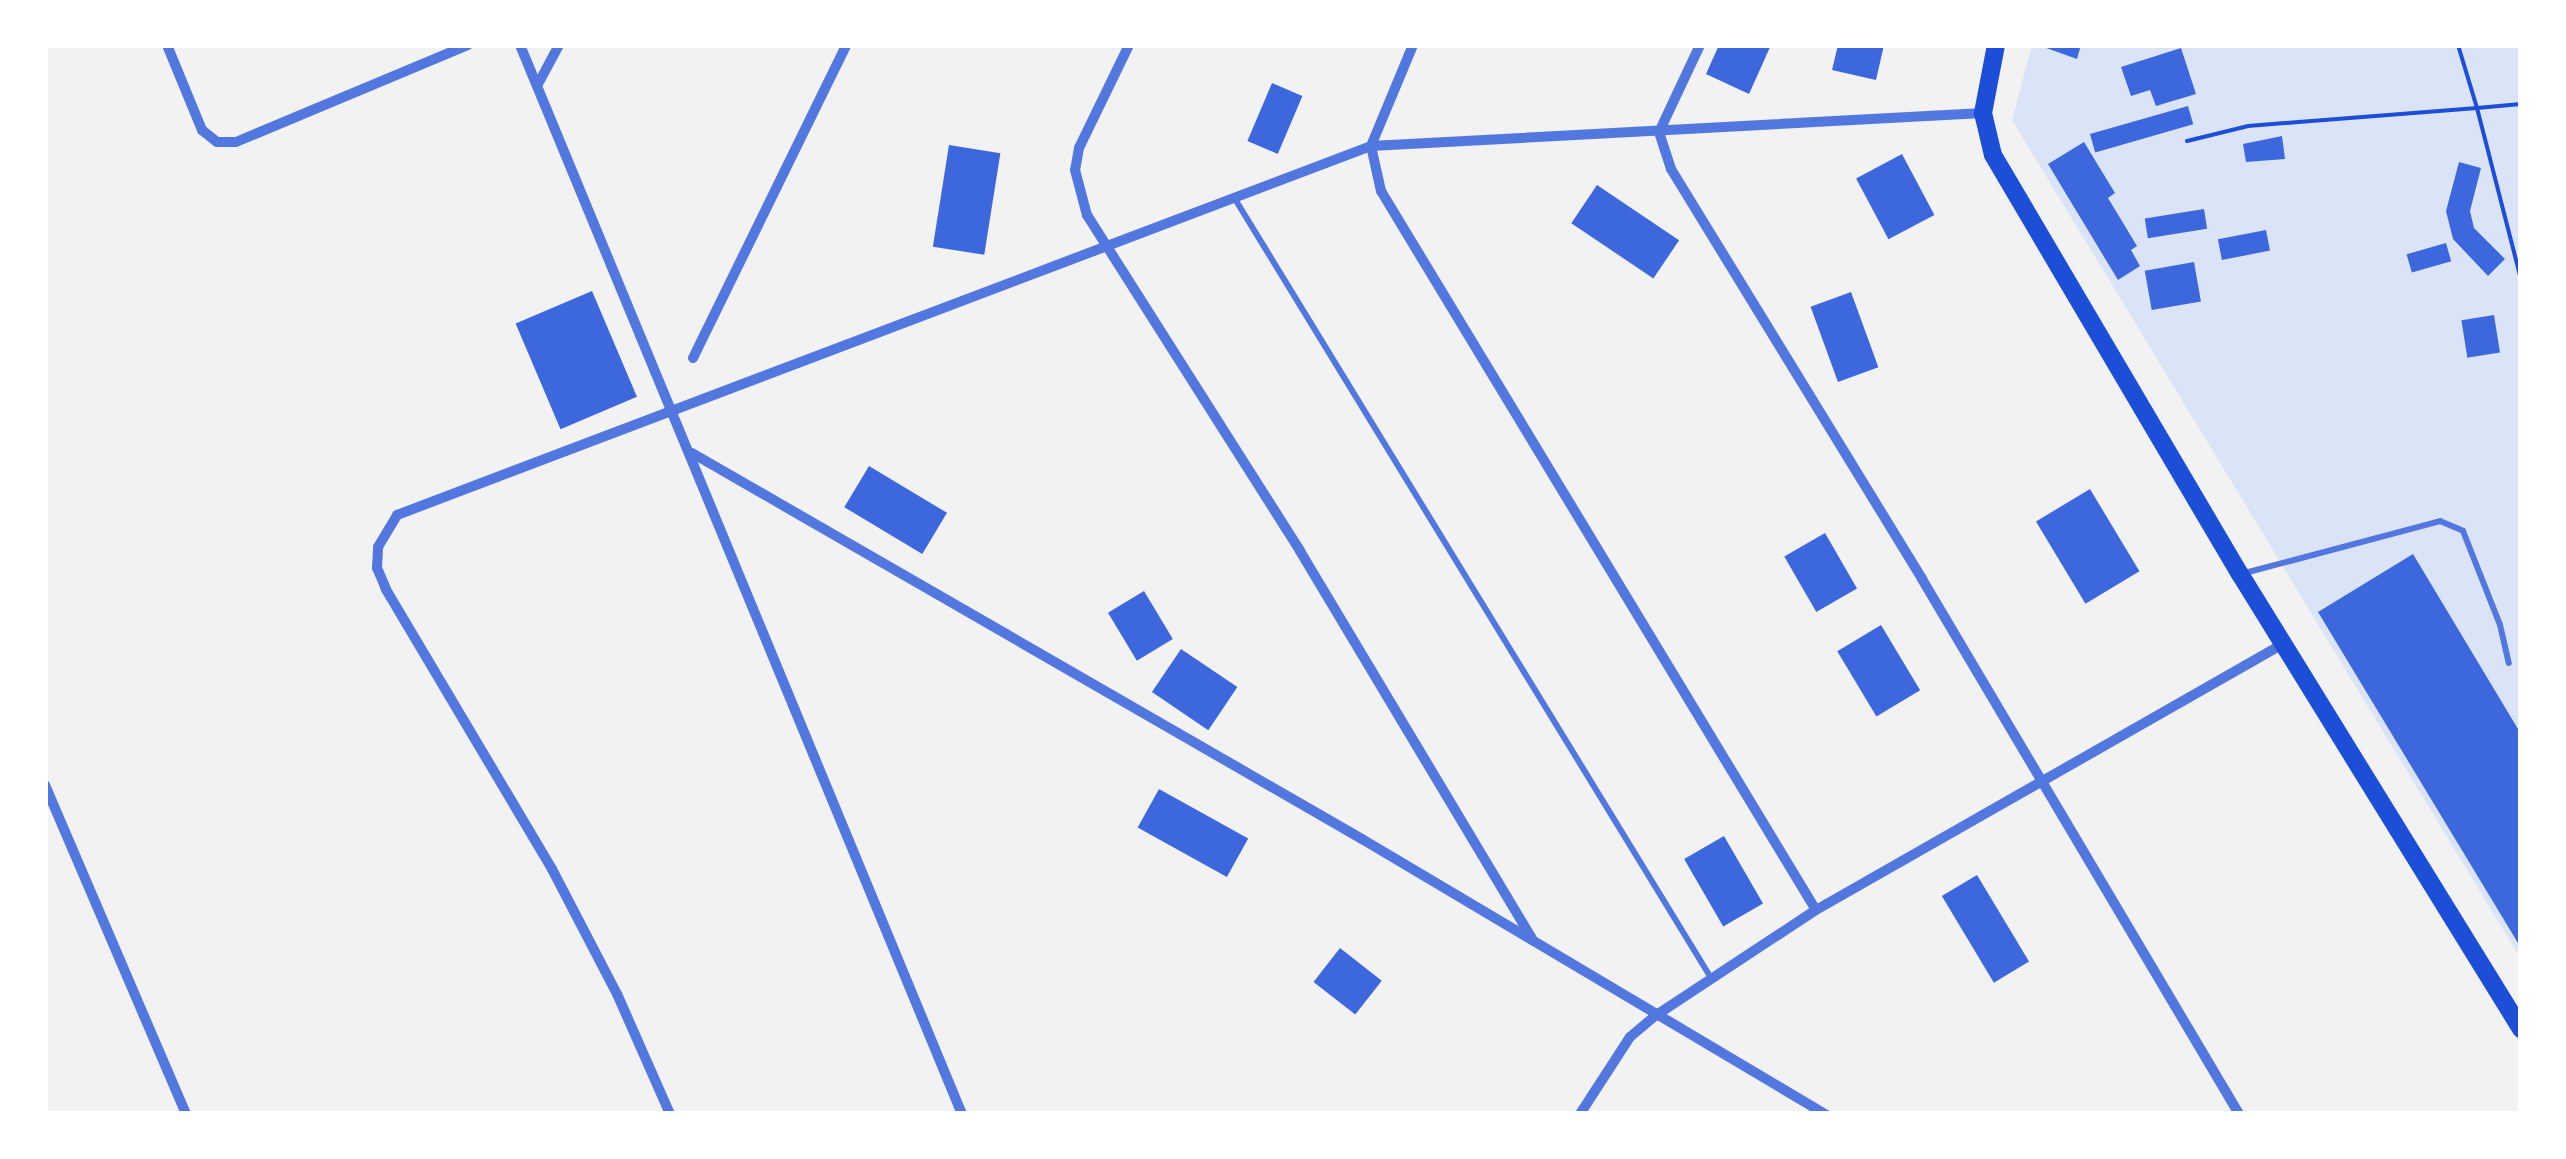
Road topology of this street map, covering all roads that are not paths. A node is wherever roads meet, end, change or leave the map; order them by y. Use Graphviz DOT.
graph roads {
  1 [pos="167,45"];
  2 [pos="468,45"];
  3 [pos="520,45"];
  4 [pos="559,45"];
  5 [pos="846,45"];
  6 [pos="1129,45"];
  7 [pos="1413,45"];
  8 [pos="1700,45"];
  9 [pos="1996,45"];
  10 [pos="537,86"];
  11 [pos="1983,113"];
  12 [pos="1659,132"];
  13 [pos="1372,146"];
  14 [pos="1234,199"];
  15 [pos="1107,246"];
  16 [pos="693,358"];
  17 [pos="672,414"];
  18 [pos="692,452"];
  19 [pos="2240,574"];
  20 [pos="2283,644"];
  21 [pos="2509,663"];
  22 [pos="2041,783"];
  23 [pos="45,785"];
  24 [pos="1816,910"];
  25 [pos="1534,942"];
  26 [pos="1712,978"];
  27 [pos="1655,1016"];
  28 [pos="2521,1029"];
  29 [pos="186,1114"];
  30 [pos="670,1114"];
  31 [pos="962,1114"];
  32 [pos="1580,1114"];
  33 [pos="1826,1114"];
  34 [pos="2239,1114"];
  1 -- 2 [label="street"];
  3 -- 10 [label="street"];
  4 -- 10 [label="street"];
  5 -- 16 [label="street"];
  6 -- 15 [label="street"];
  7 -- 13 [label="street"];
  8 -- 12 [label="street"];
  9 -- 11 [label="main road"];
  10 -- 17 [label="street"];
  11 -- 12 [label="street"];
  11 -- 19 [label="main road"];
  12 -- 13 [label="street"];
  12 -- 22 [label="street"];
  13 -- 14 [label="street"];
  13 -- 24 [label="street"];
  14 -- 15 [label="street"];
  14 -- 26 [label="lane"];
  15 -- 17 [label="street"];
  15 -- 25 [label="street"];
  17 -- 18 [label="street"];
  17 -- 30 [label="street"];
  18 -- 25 [label="street"];
  18 -- 31 [label="street"];
  19 -- 20 [label="main road"];
  19 -- 21 [label="lane"];
  20 -- 22 [label="street"];
  20 -- 28 [label="main road"];
  22 -- 24 [label="street"];
  22 -- 34 [label="street"];
  23 -- 29 [label="street"];
  24 -- 26 [label="street"];
  25 -- 27 [label="street"];
  26 -- 27 [label="street"];
  27 -- 32 [label="street"];
  27 -- 33 [label="street"];
}
